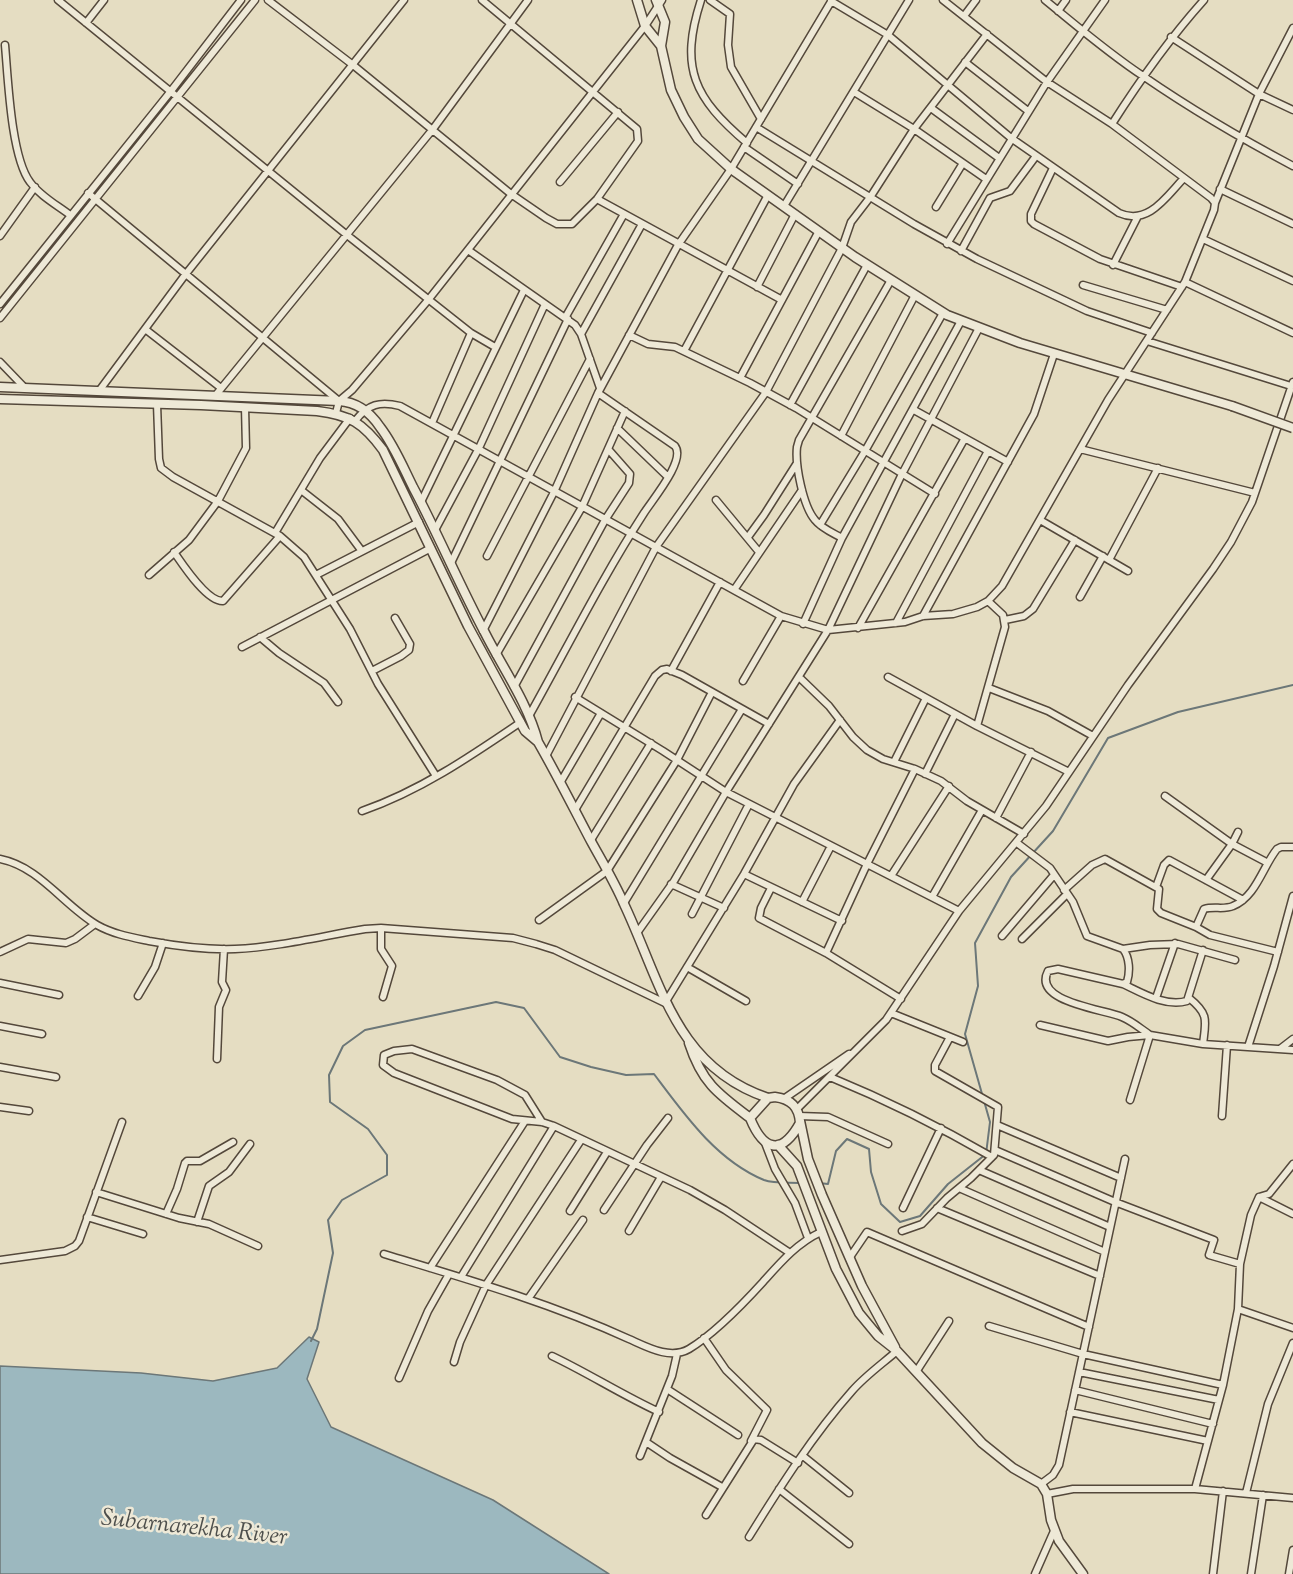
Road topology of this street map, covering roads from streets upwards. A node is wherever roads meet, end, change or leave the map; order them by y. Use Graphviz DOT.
graph roads {
  1 [pos="58,0"];
  2 [pos="104,0"];
  3 [pos="241,0"];
  4 [pos="255,0"];
  5 [pos="268,0"];
  6 [pos="404,0"];
  7 [pos="482,0"];
  8 [pos="528,0"];
  9 [pos="638,0"];
  10 [pos="701,0"];
  11 [pos="710,0"];
  12 [pos="832,0"];
  13 [pos="909,0"];
  14 [pos="943,0"];
  15 [pos="976,0"];
  16 [pos="1045,0"];
  17 [pos="1066,0"];
  18 [pos="1105,0"];
  19 [pos="1202,1"];
  20 [pos="659,2"];
  21 [pos="1058,11"];
  22 [pos="964,16"];
  23 [pos="86,22"];
  24 [pos="509,23"];
  25 [pos="645,26"];
  26 [pos="1293,28"];
  27 [pos="1082,31"];
  28 [pos="987,34"];
  29 [pos="888,35"];
  30 [pos="1171,37"];
  31 [pos="5,45"];
  32 [pos="661,46"];
  33 [pos="965,62"];
  34 [pos="352,65"];
  35 [pos="1143,76"];
  36 [pos="1047,82"];
  37 [pos="948,84"];
  38 [pos="171,91"];
  39 [pos="592,92"];
  40 [pos="854,92"];
  41 [pos="1259,94"];
  42 [pos="178,97"];
  43 [pos="931,108"];
  44 [pos="1293,110"];
  45 [pos="1028,111"];
  46 [pos="618,112"];
  47 [pos="760,119"];
  48 [pos="1112,124"];
  49 [pos="756,127"];
  50 [pos="432,129"];
  51 [pos="914,129"];
  52 [pos="1011,138"];
  53 [pos="1241,138"];
  54 [pos="745,145"];
  55 [pos="1036,156"];
  56 [pos="999,159"];
  57 [pos="813,160"];
  58 [pos="963,163"];
  59 [pos="1293,166"];
  60 [pos="1053,168"];
  61 [pos="731,169"];
  62 [pos="269,170"];
  63 [pos="1184,178"];
  64 [pos="986,179"];
  65 [pos="560,182"];
  66 [pos="798,184"];
  67 [pos="35,187"];
  68 [pos="1220,189"];
  69 [pos="88,193"];
  70 [pos="511,194"];
  71 [pos="768,195"];
  72 [pos="871,196"];
  73 [pos="597,199"];
  74 [pos="96,200"];
  75 [pos="1215,203"];
  76 [pos="784,206"];
  77 [pos="936,207"];
  78 [pos="624,214"];
  79 [pos="795,214"];
  80 [pos="70,215"];
  81 [pos="1137,218"];
  82 [pos="642,224"];
  83 [pos="1293,224"];
  84 [pos="819,231"];
  85 [pos="347,235"];
  86 [pos="0,236"];
  87 [pos="1203,239"];
  88 [pos="947,244"];
  89 [pos="678,245"];
  90 [pos="842,248"];
  91 [pos="468,250"];
  92 [pos="961,251"];
  93 [pos="867,265"];
  94 [pos="1113,265"];
  95 [pos="727,271"];
  96 [pos="185,275"];
  97 [pos="891,280"];
  98 [pos="1293,281"];
  99 [pos="1083,285"];
  100 [pos="1184,285"];
  101 [pos="757,287"];
  102 [pos="524,290"];
  103 [pos="915,296"];
  104 [pos="429,299"];
  105 [pos="782,300"];
  106 [pos="0,304"];
  107 [pos="545,304"];
  108 [pos="1167,310"];
  109 [pos="943,313"];
  110 [pos="0,318"];
  111 [pos="567,319"];
  112 [pos="961,321"];
  113 [pos="979,328"];
  114 [pos="145,329"];
  115 [pos="471,333"];
  116 [pos="1152,333"];
  117 [pos="1293,333"];
  118 [pos="581,334"];
  119 [pos="629,335"];
  120 [pos="262,337"];
  121 [pos="1147,341"];
  122 [pos="495,347"];
  123 [pos="684,351"];
  124 [pos="1054,354"];
  125 [pos="590,359"];
  126 [pos="0,362"];
  127 [pos="1125,375"];
  128 [pos="740,378"];
  129 [pos="1292,384"];
  130 [pos="0,387"];
  131 [pos="25,388"];
  132 [pos="221,388"];
  133 [pos="99,391"];
  134 [pos="599,391"];
  135 [pos="766,392"];
  136 [pos="215,396"];
  137 [pos="0,399"];
  138 [pos="339,401"];
  139 [pos="157,404"];
  140 [pos="790,405"];
  141 [pos="245,407"];
  142 [pos="364,410"];
  143 [pos="914,410"];
  144 [pos="625,411"];
  145 [pos="336,413"];
  146 [pos="812,418"];
  147 [pos="353,420"];
  148 [pos="930,420"];
  149 [pos="432,423"];
  150 [pos="617,428"];
  151 [pos="1293,428"];
  152 [pos="454,435"];
  153 [pos="841,435"];
  154 [pos="965,438"];
  155 [pos="479,448"];
  156 [pos="608,449"];
  157 [pos="1080,449"];
  158 [pos="865,451"];
  159 [pos="988,451"];
  160 [pos="500,460"];
  161 [pos="1008,462"];
  162 [pos="798,463"];
  163 [pos="885,463"];
  164 [pos="1158,468"];
  165 [pos="902,473"];
  166 [pos="528,477"];
  167 [pos="668,477"];
  168 [pos="301,490"];
  169 [pos="802,490"];
  170 [pos="554,492"];
  171 [pos="1255,493"];
  172 [pos="935,494"];
  173 [pos="716,500"];
  174 [pos="218,501"];
  175 [pos="421,502"];
  176 [pos="582,507"];
  177 [pos="605,520"];
  178 [pos="1040,520"];
  179 [pos="419,522"];
  180 [pos="820,525"];
  181 [pos="435,530"];
  182 [pos="631,534"];
  183 [pos="277,535"];
  184 [pos="748,537"];
  185 [pos="842,538"];
  186 [pos="1075,540"];
  187 [pos="656,547"];
  188 [pos="431,548"];
  189 [pos="361,550"];
  190 [pos="174,552"];
  191 [pos="759,552"];
  192 [pos="487,556"];
  193 [pos="1106,558"];
  194 [pos="451,563"];
  195 [pos="1128,571"];
  196 [pos="149,575"];
  197 [pos="316,575"];
  198 [pos="720,582"];
  199 [pos="734,590"];
  200 [pos="1080,597"];
  201 [pos="331,599"];
  202 [pos="988,601"];
  203 [pos="781,616"];
  204 [pos="923,616"];
  205 [pos="395,618"];
  206 [pos="1005,621"];
  207 [pos="896,623"];
  208 [pos="803,624"];
  209 [pos="858,628"];
  210 [pos="828,630"];
  211 [pos="483,631"];
  212 [pos="260,637"];
  213 [pos="242,647"];
  214 [pos="496,654"];
  215 [pos="372,671"];
  216 [pos="671,671"];
  217 [pos="799,677"];
  218 [pos="888,678"];
  219 [pos="743,681"];
  220 [pos="514,688"];
  221 [pos="989,688"];
  222 [pos="712,692"];
  223 [pos="575,697"];
  224 [pos="926,698"];
  225 [pos="338,702"];
  226 [pos="742,709"];
  227 [pos="601,713"];
  228 [pos="955,714"];
  229 [pos="529,716"];
  230 [pos="840,720"];
  231 [pos="521,722"];
  232 [pos="769,724"];
  233 [pos="977,726"];
  234 [pos="625,727"];
  235 [pos="1093,736"];
  236 [pos="538,742"];
  237 [pos="651,744"];
  238 [pos="1031,752"];
  239 [pos="546,756"];
  240 [pos="678,760"];
  241 [pos="894,762"];
  242 [pos="915,769"];
  243 [pos="1068,772"];
  244 [pos="925,774"];
  245 [pos="436,776"];
  246 [pos="700,776"];
  247 [pos="560,783"];
  248 [pos="949,786"];
  249 [pos="726,792"];
  250 [pos="1165,796"];
  251 [pos="749,804"];
  252 [pos="362,810"];
  253 [pos="575,810"];
  254 [pos="982,810"];
  255 [pos="776,818"];
  256 [pos="996,818"];
  257 [pos="1238,832"];
  258 [pos="1024,834"];
  259 [pos="591,840"];
  260 [pos="1017,843"];
  261 [pos="1232,844"];
  262 [pos="831,846"];
  263 [pos="1293,847"];
  264 [pos="0,859"];
  265 [pos="1268,863"];
  266 [pos="867,864"];
  267 [pos="607,871"];
  268 [pos="744,874"];
  269 [pos="1054,875"];
  270 [pos="891,876"];
  271 [pos="1206,880"];
  272 [pos="671,884"];
  273 [pos="1156,887"];
  274 [pos="771,888"];
  275 [pos="1066,892"];
  276 [pos="1293,896"];
  277 [pos="932,897"];
  278 [pos="700,898"];
  279 [pos="1243,900"];
  280 [pos="802,902"];
  281 [pos="624,903"];
  282 [pos="1292,907"];
  283 [pos="724,908"];
  284 [pos="959,911"];
  285 [pos="692,914"];
  286 [pos="539,920"];
  287 [pos="842,921"];
  288 [pos="95,924"];
  289 [pos="1197,927"];
  290 [pos="381,928"];
  291 [pos="637,933"];
  292 [pos="1002,936"];
  293 [pos="1022,939"];
  294 [pos="163,943"];
  295 [pos="1175,944"];
  296 [pos="224,949"];
  297 [pos="1123,949"];
  298 [pos="1203,950"];
  299 [pos="0,952"];
  300 [pos="1278,952"];
  301 [pos="826,953"];
  302 [pos="1235,960"];
  303 [pos="687,967"];
  304 [pos="0,983"];
  305 [pos="1123,984"];
  306 [pos="59,995"];
  307 [pos="138,996"];
  308 [pos="383,997"];
  309 [pos="1156,998"];
  310 [pos="1189,998"];
  311 [pos="901,999"];
  312 [pos="746,1001"];
  313 [pos="665,1003"];
  314 [pos="891,1013"];
  315 [pos="1040,1025"];
  316 [pos="0,1026"];
  317 [pos="42,1034"];
  318 [pos="1150,1035"];
  319 [pos="950,1037"];
  320 [pos="1293,1039"];
  321 [pos="688,1040"];
  322 [pos="963,1042"];
  323 [pos="862,1044"];
  324 [pos="1203,1044"];
  325 [pos="1227,1045"];
  326 [pos="1248,1047"];
  327 [pos="1280,1049"];
  328 [pos="1293,1050"];
  329 [pos="217,1059"];
  330 [pos="0,1066"];
  331 [pos="56,1077"];
  332 [pos="830,1077"];
  333 [pos="768,1098"];
  334 [pos="785,1098"];
  335 [pos="1130,1100"];
  336 [pos="0,1107"];
  337 [pos="29,1111"];
  338 [pos="798,1113"];
  339 [pos="1222,1116"];
  340 [pos="668,1118"];
  341 [pos="750,1118"];
  342 [pos="525,1121"];
  343 [pos="122,1122"];
  344 [pos="542,1122"];
  345 [pos="996,1125"];
  346 [pos="554,1126"];
  347 [pos="941,1128"];
  348 [pos="582,1140"];
  349 [pos="233,1142"];
  350 [pos="765,1143"];
  351 [pos="250,1144"];
  352 [pos="888,1144"];
  353 [pos="778,1145"];
  354 [pos="995,1150"];
  355 [pos="607,1152"];
  356 [pos="992,1157"];
  357 [pos="1125,1159"];
  358 [pos="635,1164"];
  359 [pos="1293,1164"];
  360 [pos="979,1170"];
  361 [pos="661,1177"];
  362 [pos="1120,1178"];
  363 [pos="959,1188"];
  364 [pos="96,1192"];
  365 [pos="1259,1197"];
  366 [pos="1115,1202"];
  367 [pos="903,1208"];
  368 [pos="937,1208"];
  369 [pos="604,1210"];
  370 [pos="570,1211"];
  371 [pos="166,1214"];
  372 [pos="1293,1214"];
  373 [pos="87,1217"];
  374 [pos="583,1220"];
  375 [pos="197,1222"];
  376 [pos="1110,1227"];
  377 [pos="629,1230"];
  378 [pos="902,1231"];
  379 [pos="821,1232"];
  380 [pos="143,1234"];
  381 [pos="808,1238"];
  382 [pos="258,1246"];
  383 [pos="1105,1252"];
  384 [pos="790,1253"];
  385 [pos="384,1254"];
  386 [pos="849,1257"];
  387 [pos="0,1260"];
  388 [pos="1240,1264"];
  389 [pos="430,1268"];
  390 [pos="449,1274"];
  391 [pos="1100,1276"];
  392 [pos="461,1277"];
  393 [pos="486,1285"];
  394 [pos="528,1299"];
  395 [pos="1238,1309"];
  396 [pos="949,1321"];
  397 [pos="990,1326"];
  398 [pos="1089,1327"];
  399 [pos="1293,1328"];
  400 [pos="704,1338"];
  401 [pos="1293,1343"];
  402 [pos="897,1351"];
  403 [pos="677,1354"];
  404 [pos="1083,1354"];
  405 [pos="552,1356"];
  406 [pos="454,1362"];
  407 [pos="916,1372"];
  408 [pos="1079,1372"];
  409 [pos="399,1378"];
  410 [pos="1223,1384"];
  411 [pos="667,1389"];
  412 [pos="1075,1390"];
  413 [pos="1219,1400"];
  414 [pos="659,1412"];
  415 [pos="1070,1412"];
  416 [pos="1213,1424"];
  417 [pos="738,1435"];
  418 [pos="1208,1441"];
  419 [pos="646,1442"];
  420 [pos="751,1442"];
  421 [pos="640,1456"];
  422 [pos="803,1456"];
  423 [pos="798,1463"];
  424 [pos="1041,1484"];
  425 [pos="722,1487"];
  426 [pos="779,1489"];
  427 [pos="1195,1490"];
  428 [pos="1223,1491"];
  429 [pos="849,1493"];
  430 [pos="1246,1493"];
  431 [pos="1047,1494"];
  432 [pos="1263,1495"];
  433 [pos="1293,1498"];
  434 [pos="706,1515"];
  435 [pos="1054,1531"];
  436 [pos="749,1537"];
  437 [pos="849,1544"];
  438 [pos="1293,1550"];
  439 [pos="1035,1574"];
  440 [pos="1083,1574"];
  441 [pos="1213,1574"];
  442 [pos="1251,1574"];
  443 [pos="1289,1574"];
  1 -- 23 [label="street"];
  2 -- 23 [label="street"];
  3 -- 38 [label="street"];
  4 -- 42 [label="street"];
  5 -- 34 [label="street"];
  6 -- 34 [label="street"];
  7 -- 24 [label="street"];
  8 -- 24 [label="street"];
  9 -- 25 [label="street"];
  10 -- 54 [label="street"];
  11 -- 47 [label="street"];
  12 -- 29 [label="street"];
  12 -- 47 [label="street"];
  13 -- 29 [label="street"];
  14 -- 22 [label="street"];
  15 -- 22 [label="street"];
  16 -- 21 [label="street"];
  17 -- 21 [label="street"];
  18 -- 27 [label="street"];
  19 -- 30 [label="street"];
  20 -- 25 [label="street"];
  20 -- 32 [label="street"];
  21 -- 27 [label="street"];
  22 -- 28 [label="street"];
  23 -- 38 [label="street"];
  24 -- 39 [label="street"];
  24 -- 50 [label="street"];
  25 -- 32 [label="street"];
  25 -- 39 [label="street"];
  26 -- 41 [label="street"];
  27 -- 35 [label="street"];
  27 -- 36 [label="street"];
  28 -- 33 [label="street"];
  28 -- 36 [label="street"];
  29 -- 37 [label="street"];
  29 -- 40 [label="street"];
  30 -- 35 [label="street"];
  30 -- 41 [label="street"];
  31 -- 67 [label="street"];
  32 -- 61 [label="street"];
  33 -- 37 [label="street"];
  33 -- 45 [label="street"];
  34 -- 50 [label="street"];
  34 -- 62 [label="street"];
  35 -- 48 [label="street"];
  35 -- 53 [label="street"];
  36 -- 45 [label="street"];
  36 -- 48 [label="street"];
  37 -- 43 [label="street"];
  37 -- 52 [label="street"];
  38 -- 42 [label="street"];
  38 -- 69 [label="street"];
  39 -- 46 [label="street"];
  39 -- 70 [label="street"];
  40 -- 51 [label="street"];
  40 -- 57 [label="street"];
  41 -- 44 [label="street"];
  41 -- 53 [label="street"];
  42 -- 62 [label="street"];
  42 -- 74 [label="street"];
  43 -- 51 [label="street"];
  43 -- 56 [label="street"];
  45 -- 52 [label="street"];
  46 -- 65 [label="street"];
  46 -- 73 [label="street"];
  47 -- 49 [label="street"];
  48 -- 63 [label="street"];
  49 -- 54 [label="street"];
  49 -- 57 [label="street"];
  50 -- 70 [label="street"];
  50 -- 85 [label="street"];
  51 -- 58 [label="street"];
  51 -- 72 [label="street"];
  52 -- 55 [label="street"];
  52 -- 56 [label="street"];
  53 -- 59 [label="street"];
  53 -- 68 [label="street"];
  54 -- 61 [label="street"];
  54 -- 66 [label="street"];
  55 -- 60 [label="street"];
  55 -- 92 [label="street"];
  56 -- 64 [label="street"];
  57 -- 66 [label="street"];
  57 -- 72 [label="street"];
  58 -- 64 [label="street"];
  58 -- 77 [label="street"];
  60 -- 81 [label="street"];
  60 -- 94 [label="street"];
  61 -- 71 [label="street"];
  61 -- 89 [label="street"];
  62 -- 85 [label="street"];
  62 -- 96 [label="street"];
  63 -- 75 [label="street"];
  63 -- 81 [label="street"];
  64 -- 88 [label="street"];
  66 -- 76 [label="street"];
  67 -- 80 [label="street"];
  67 -- 86 [label="street"];
  68 -- 75 [label="street"];
  68 -- 83 [label="street"];
  69 -- 74 [label="street"];
  69 -- 80 [label="street"];
  70 -- 73 [label="street"];
  70 -- 91 [label="street"];
  71 -- 76 [label="street"];
  71 -- 95 [label="street"];
  72 -- 88 [label="street"];
  72 -- 90 [label="street"];
  73 -- 78 [label="street"];
  74 -- 96 [label="street"];
  74 -- 110 [label="street"];
  75 -- 87 [label="street"];
  76 -- 79 [label="street"];
  78 -- 82 [label="street"];
  78 -- 111 [label="street"];
  79 -- 84 [label="street"];
  79 -- 101 [label="street"];
  80 -- 106 [label="street"];
  81 -- 94 [label="street"];
  82 -- 89 [label="street"];
  82 -- 118 [label="street"];
  84 -- 90 [label="street"];
  84 -- 105 [label="street"];
  85 -- 104 [label="street"];
  85 -- 120 [label="street"];
  87 -- 98 [label="street"];
  87 -- 100 [label="street"];
  88 -- 92 [label="street"];
  89 -- 95 [label="street"];
  89 -- 119 [label="street"];
  90 -- 93 [label="street"];
  90 -- 135 [label="street"];
  91 -- 102 [label="street"];
  91 -- 104 [label="street"];
  92 -- 116 [label="street"];
  93 -- 97 [label="street"];
  93 -- 140 [label="street"];
  94 -- 100 [label="street"];
  95 -- 101 [label="street"];
  95 -- 123 [label="street"];
  96 -- 114 [label="street"];
  96 -- 120 [label="street"];
  97 -- 103 [label="street"];
  97 -- 146 [label="street"];
  99 -- 108 [label="street"];
  100 -- 108 [label="street"];
  100 -- 117 [label="street"];
  101 -- 105 [label="street"];
  102 -- 107 [label="street"];
  102 -- 122 [label="street"];
  103 -- 109 [label="street"];
  103 -- 153 [label="street"];
  104 -- 115 [label="street"];
  104 -- 138 [label="street"];
  105 -- 128 [label="street"];
  107 -- 111 [label="street"];
  107 -- 155 [label="street"];
  108 -- 116 [label="street"];
  109 -- 112 [label="street"];
  109 -- 158 [label="street"];
  111 -- 118 [label="street"];
  111 -- 160 [label="street"];
  112 -- 113 [label="street"];
  112 -- 143 [label="street"];
  113 -- 124 [label="street"];
  113 -- 148 [label="street"];
  114 -- 132 [label="street"];
  114 -- 133 [label="street"];
  115 -- 122 [label="street"];
  115 -- 149 [label="street"];
  116 -- 121 [label="street"];
  118 -- 125 [label="street"];
  119 -- 123 [label="street"];
  119 -- 134 [label="street"];
  120 -- 132 [label="street"];
  120 -- 138 [label="street"];
  121 -- 127 [label="street"];
  121 -- 129 [label="street"];
  122 -- 152 [label="street"];
  123 -- 128 [label="street"];
  124 -- 127 [label="street"];
  124 -- 161 [label="street"];
  125 -- 134 [label="street"];
  125 -- 166 [label="street"];
  126 -- 131 [label="street"];
  127 -- 151 [label="street, bridge"];
  127 -- 157 [label="street"];
  128 -- 135 [label="street"];
  129 -- 171 [label="street"];
  130 -- 131 [label="street"];
  131 -- 133 [label="street"];
  132 -- 136 [label="street"];
  133 -- 136 [label="street"];
  134 -- 144 [label="street"];
  134 -- 170 [label="street"];
  135 -- 140 [label="street"];
  135 -- 187 [label="street"];
  136 -- 138 [label="street"];
  137 -- 139 [label="street"];
  138 -- 142 [label="street"];
  138 -- 145 [label="street"];
  139 -- 141 [label="street"];
  139 -- 174 [label="street"];
  140 -- 146 [label="street"];
  141 -- 145 [label="street"];
  141 -- 174 [label="street"];
  142 -- 147 [label="street"];
  142 -- 149 [label="street"];
  142 -- 175 [label="street"];
  143 -- 148 [label="street"];
  143 -- 163 [label="street"];
  144 -- 150 [label="street"];
  144 -- 167 [label="street"];
  145 -- 147 [label="street"];
  146 -- 153 [label="street"];
  146 -- 162 [label="street"];
  147 -- 168 [label="street"];
  147 -- 179 [label="street"];
  148 -- 154 [label="street"];
  148 -- 165 [label="street"];
  149 -- 152 [label="street"];
  150 -- 156 [label="street"];
  150 -- 167 [label="street"];
  152 -- 155 [label="street"];
  152 -- 175 [label="street"];
  153 -- 158 [label="street"];
  154 -- 159 [label="street"];
  154 -- 172 [label="street"];
  155 -- 160 [label="street"];
  155 -- 181 [label="street"];
  156 -- 176 [label="street"];
  156 -- 177 [label="street"];
  157 -- 164 [label="street"];
  157 -- 178 [label="street"];
  158 -- 163 [label="street"];
  158 -- 180 [label="street"];
  159 -- 161 [label="street"];
  159 -- 207 [label="street"];
  160 -- 166 [label="street"];
  160 -- 194 [label="street"];
  161 -- 204 [label="street"];
  162 -- 169 [label="street"];
  162 -- 184 [label="street"];
  163 -- 165 [label="street"];
  163 -- 185 [label="street"];
  164 -- 171 [label="street"];
  164 -- 193 [label="street"];
  165 -- 172 [label="street"];
  165 -- 210 [label="street"];
  166 -- 170 [label="street"];
  166 -- 192 [label="street"];
  167 -- 182 [label="street"];
  168 -- 183 [label="street"];
  168 -- 189 [label="street"];
  169 -- 180 [label="street"];
  169 -- 191 [label="street"];
  170 -- 176 [label="street"];
  170 -- 211 [label="street"];
  171 -- 235 [label="street"];
  172 -- 209 [label="street"];
  173 -- 184 [label="street"];
  174 -- 183 [label="street"];
  174 -- 190 [label="street"];
  175 -- 181 [label="street"];
  176 -- 177 [label="street"];
  176 -- 214 [label="street"];
  177 -- 182 [label="street"];
  177 -- 220 [label="street"];
  178 -- 186 [label="street"];
  178 -- 202 [label="street"];
  179 -- 188 [label="street"];
  179 -- 189 [label="street"];
  180 -- 185 [label="street"];
  181 -- 194 [label="street"];
  182 -- 187 [label="street"];
  182 -- 229 [label="street"];
  183 -- 190 [label="street"];
  183 -- 197 [label="street"];
  184 -- 191 [label="street"];
  185 -- 208 [label="street"];
  186 -- 193 [label="street"];
  186 -- 206 [label="street"];
  187 -- 198 [label="street"];
  187 -- 223 [label="street"];
  188 -- 201 [label="street"];
  188 -- 231 [label="street"];
  189 -- 197 [label="street"];
  190 -- 196 [label="street"];
  191 -- 199 [label="street"];
  193 -- 195 [label="street"];
  193 -- 200 [label="street"];
  194 -- 211 [label="street"];
  197 -- 201 [label="street"];
  198 -- 199 [label="street"];
  198 -- 216 [label="street"];
  199 -- 203 [label="street"];
  201 -- 212 [label="street"];
  201 -- 215 [label="street"];
  202 -- 204 [label="street"];
  202 -- 206 [label="street"];
  203 -- 208 [label="street"];
  203 -- 219 [label="street"];
  204 -- 207 [label="street"];
  205 -- 215 [label="street"];
  206 -- 221 [label="street"];
  207 -- 209 [label="street"];
  208 -- 210 [label="street"];
  209 -- 210 [label="street"];
  210 -- 217 [label="street"];
  211 -- 214 [label="street"];
  212 -- 213 [label="street"];
  212 -- 225 [label="street"];
  214 -- 220 [label="street"];
  215 -- 245 [label="street"];
  216 -- 222 [label="street"];
  216 -- 234 [label="street"];
  217 -- 230 [label="street"];
  217 -- 232 [label="street"];
  218 -- 224 [label="street"];
  220 -- 229 [label="street"];
  221 -- 233 [label="street"];
  221 -- 235 [label="street"];
  222 -- 226 [label="street"];
  222 -- 240 [label="street"];
  223 -- 227 [label="street"];
  223 -- 239 [label="street"];
  224 -- 228 [label="street"];
  224 -- 241 [label="street"];
  226 -- 232 [label="street"];
  226 -- 246 [label="street"];
  227 -- 234 [label="street"];
  227 -- 247 [label="street"];
  228 -- 233 [label="street"];
  228 -- 244 [label="street"];
  229 -- 236 [label="street"];
  230 -- 241 [label="street"];
  230 -- 255 [label="street"];
  231 -- 236 [label="street"];
  231 -- 245 [label="street"];
  232 -- 249 [label="street"];
  233 -- 238 [label="street"];
  234 -- 237 [label="street"];
  234 -- 253 [label="street"];
  235 -- 243 [label="street"];
  236 -- 239 [label="street"];
  237 -- 240 [label="street"];
  237 -- 259 [label="street"];
  238 -- 243 [label="street"];
  238 -- 256 [label="street"];
  239 -- 247 [label="street"];
  240 -- 246 [label="street"];
  240 -- 267 [label="street"];
  241 -- 242 [label="street"];
  242 -- 244 [label="street"];
  242 -- 266 [label="street"];
  243 -- 258 [label="street"];
  244 -- 248 [label="street"];
  245 -- 252 [label="street"];
  246 -- 249 [label="street"];
  246 -- 281 [label="street"];
  247 -- 253 [label="street"];
  248 -- 254 [label="street"];
  248 -- 270 [label="street"];
  249 -- 251 [label="street"];
  249 -- 272 [label="street"];
  250 -- 261 [label="street"];
  251 -- 255 [label="street"];
  251 -- 278 [label="street"];
  253 -- 259 [label="street"];
  254 -- 256 [label="street"];
  254 -- 277 [label="street"];
  255 -- 262 [label="street"];
  255 -- 268 [label="street"];
  256 -- 258 [label="street"];
  257 -- 261 [label="street"];
  258 -- 260 [label="street"];
  259 -- 267 [label="street"];
  260 -- 269 [label="street"];
  260 -- 284 [label="street"];
  261 -- 265 [label="street"];
  261 -- 271 [label="street"];
  262 -- 266 [label="street"];
  262 -- 280 [label="street"];
  263 -- 265 [label="street"];
  264 -- 288 [label="street"];
  265 -- 279 [label="street"];
  266 -- 270 [label="street"];
  266 -- 287 [label="street"];
  267 -- 281 [label="street"];
  267 -- 286 [label="street"];
  268 -- 274 [label="street"];
  268 -- 283 [label="street"];
  269 -- 275 [label="street"];
  269 -- 292 [label="street"];
  270 -- 277 [label="street"];
  271 -- 273 [label="street"];
  271 -- 279 [label="street"];
  272 -- 278 [label="street"];
  272 -- 291 [label="street"];
  273 -- 275 [label="street"];
  273 -- 289 [label="street"];
  274 -- 280 [label="street"];
  274 -- 301 [label="street"];
  275 -- 293 [label="street"];
  275 -- 297 [label="street"];
  276 -- 282 [label="street"];
  277 -- 284 [label="street"];
  278 -- 283 [label="street"];
  278 -- 285 [label="street"];
  279 -- 289 [label="street"];
  280 -- 287 [label="street"];
  281 -- 291 [label="street"];
  282 -- 300 [label="street"];
  283 -- 303 [label="street"];
  284 -- 311 [label="street"];
  287 -- 301 [label="street"];
  288 -- 294 [label="street"];
  288 -- 299 [label="street"];
  289 -- 300 [label="street"];
  290 -- 296 [label="street"];
  290 -- 308 [label="street"];
  290 -- 313 [label="street"];
  291 -- 313 [label="street"];
  294 -- 296 [label="street"];
  294 -- 307 [label="street"];
  295 -- 297 [label="street"];
  295 -- 298 [label="street"];
  295 -- 309 [label="street"];
  296 -- 329 [label="street"];
  297 -- 305 [label="street"];
  298 -- 302 [label="street"];
  298 -- 310 [label="street"];
  300 -- 326 [label="street"];
  301 -- 311 [label="street"];
  303 -- 312 [label="street"];
  303 -- 313 [label="street"];
  304 -- 306 [label="street"];
  305 -- 309 [label="street"];
  305 -- 318 [label="street"];
  309 -- 310 [label="street"];
  310 -- 324 [label="street"];
  311 -- 314 [label="street"];
  313 -- 321 [label="street"];
  314 -- 319 [label="street"];
  314 -- 323 [label="street"];
  315 -- 318 [label="street"];
  316 -- 317 [label="street"];
  318 -- 324 [label="street"];
  318 -- 335 [label="street"];
  319 -- 322 [label="street"];
  319 -- 345 [label="street"];
  320 -- 327 [label="street"];
  321 -- 333 [label="street"];
  321 -- 341 [label="street"];
  323 -- 332 [label="street"];
  323 -- 334 [label="street"];
  324 -- 325 [label="street"];
  325 -- 326 [label="street"];
  325 -- 339 [label="street"];
  326 -- 327 [label="street"];
  327 -- 328 [label="street"];
  330 -- 331 [label="street"];
  332 -- 338 [label="street"];
  332 -- 347 [label="street"];
  333 -- 334 [label="street"];
  333 -- 341 [label="street"];
  334 -- 338 [label="street"];
  336 -- 337 [label="street"];
  338 -- 352 [label="street"];
  338 -- 353 [label="street"];
  338 -- 386 [label="street"];
  340 -- 358 [label="street"];
  341 -- 350 [label="street"];
  342 -- 344 [label="street"];
  342 -- 344 [label="street"];
  342 -- 389 [label="street"];
  343 -- 364 [label="street"];
  344 -- 346 [label="street"];
  345 -- 354 [label="street"];
  345 -- 362 [label="street"];
  346 -- 348 [label="street"];
  346 -- 392 [label="street"];
  347 -- 356 [label="street"];
  347 -- 367 [label="street"];
  348 -- 355 [label="street"];
  348 -- 393 [label="street"];
  349 -- 371 [label="street"];
  350 -- 353 [label="street"];
  350 -- 381 [label="street"];
  351 -- 375 [label="street"];
  353 -- 379 [label="street"];
  354 -- 356 [label="street"];
  354 -- 366 [label="street"];
  355 -- 358 [label="street"];
  355 -- 370 [label="street"];
  356 -- 360 [label="street"];
  357 -- 362 [label="street"];
  358 -- 361 [label="street"];
  358 -- 369 [label="street"];
  359 -- 365 [label="street"];
  360 -- 363 [label="street"];
  360 -- 376 [label="street"];
  361 -- 377 [label="street"];
  361 -- 384 [label="street"];
  362 -- 366 [label="street"];
  363 -- 368 [label="street"];
  363 -- 383 [label="street"];
  364 -- 371 [label="street"];
  364 -- 373 [label="street"];
  365 -- 372 [label="street"];
  365 -- 388 [label="street"];
  366 -- 376 [label="street"];
  366 -- 388 [label="street"];
  368 -- 378 [label="street"];
  368 -- 391 [label="street"];
  371 -- 375 [label="street"];
  373 -- 380 [label="street"];
  373 -- 387 [label="street"];
  374 -- 394 [label="street"];
  375 -- 382 [label="street"];
  376 -- 383 [label="street"];
  379 -- 381 [label="street"];
  379 -- 402 [label="street"];
  381 -- 384 [label="street"];
  383 -- 391 [label="street"];
  384 -- 400 [label="street"];
  385 -- 389 [label="street"];
  386 -- 398 [label="street"];
  386 -- 402 [label="street"];
  388 -- 395 [label="street"];
  389 -- 390 [label="street"];
  390 -- 392 [label="street"];
  390 -- 409 [label="street"];
  391 -- 398 [label="street"];
  392 -- 393 [label="street"];
  393 -- 394 [label="street"];
  393 -- 406 [label="street"];
  394 -- 403 [label="street"];
  395 -- 399 [label="street"];
  395 -- 410 [label="street"];
  396 -- 407 [label="street"];
  397 -- 404 [label="street"];
  398 -- 404 [label="street"];
  400 -- 403 [label="street"];
  400 -- 420 [label="street"];
  401 -- 430 [label="street"];
  402 -- 407 [label="street"];
  402 -- 422 [label="street"];
  403 -- 411 [label="street"];
  404 -- 408 [label="street"];
  404 -- 410 [label="street"];
  405 -- 414 [label="street"];
  407 -- 424 [label="street"];
  408 -- 412 [label="street"];
  408 -- 413 [label="street"];
  410 -- 413 [label="street"];
  411 -- 414 [label="street"];
  411 -- 417 [label="street"];
  412 -- 415 [label="street"];
  412 -- 416 [label="street"];
  413 -- 416 [label="street"];
  414 -- 419 [label="street"];
  415 -- 418 [label="street"];
  415 -- 424 [label="street"];
  416 -- 418 [label="street"];
  418 -- 427 [label="street"];
  419 -- 421 [label="street"];
  419 -- 425 [label="street"];
  420 -- 423 [label="street"];
  420 -- 425 [label="street"];
  422 -- 423 [label="street"];
  422 -- 429 [label="street"];
  423 -- 426 [label="street"];
  424 -- 431 [label="street"];
  425 -- 434 [label="street"];
  426 -- 436 [label="street"];
  426 -- 437 [label="street"];
  427 -- 428 [label="street"];
  427 -- 431 [label="street"];
  428 -- 430 [label="street"];
  428 -- 441 [label="street"];
  430 -- 432 [label="street"];
  431 -- 435 [label="street"];
  432 -- 433 [label="street"];
  432 -- 442 [label="street"];
  435 -- 439 [label="street"];
  435 -- 440 [label="street"];
  438 -- 443 [label="street"];
}
